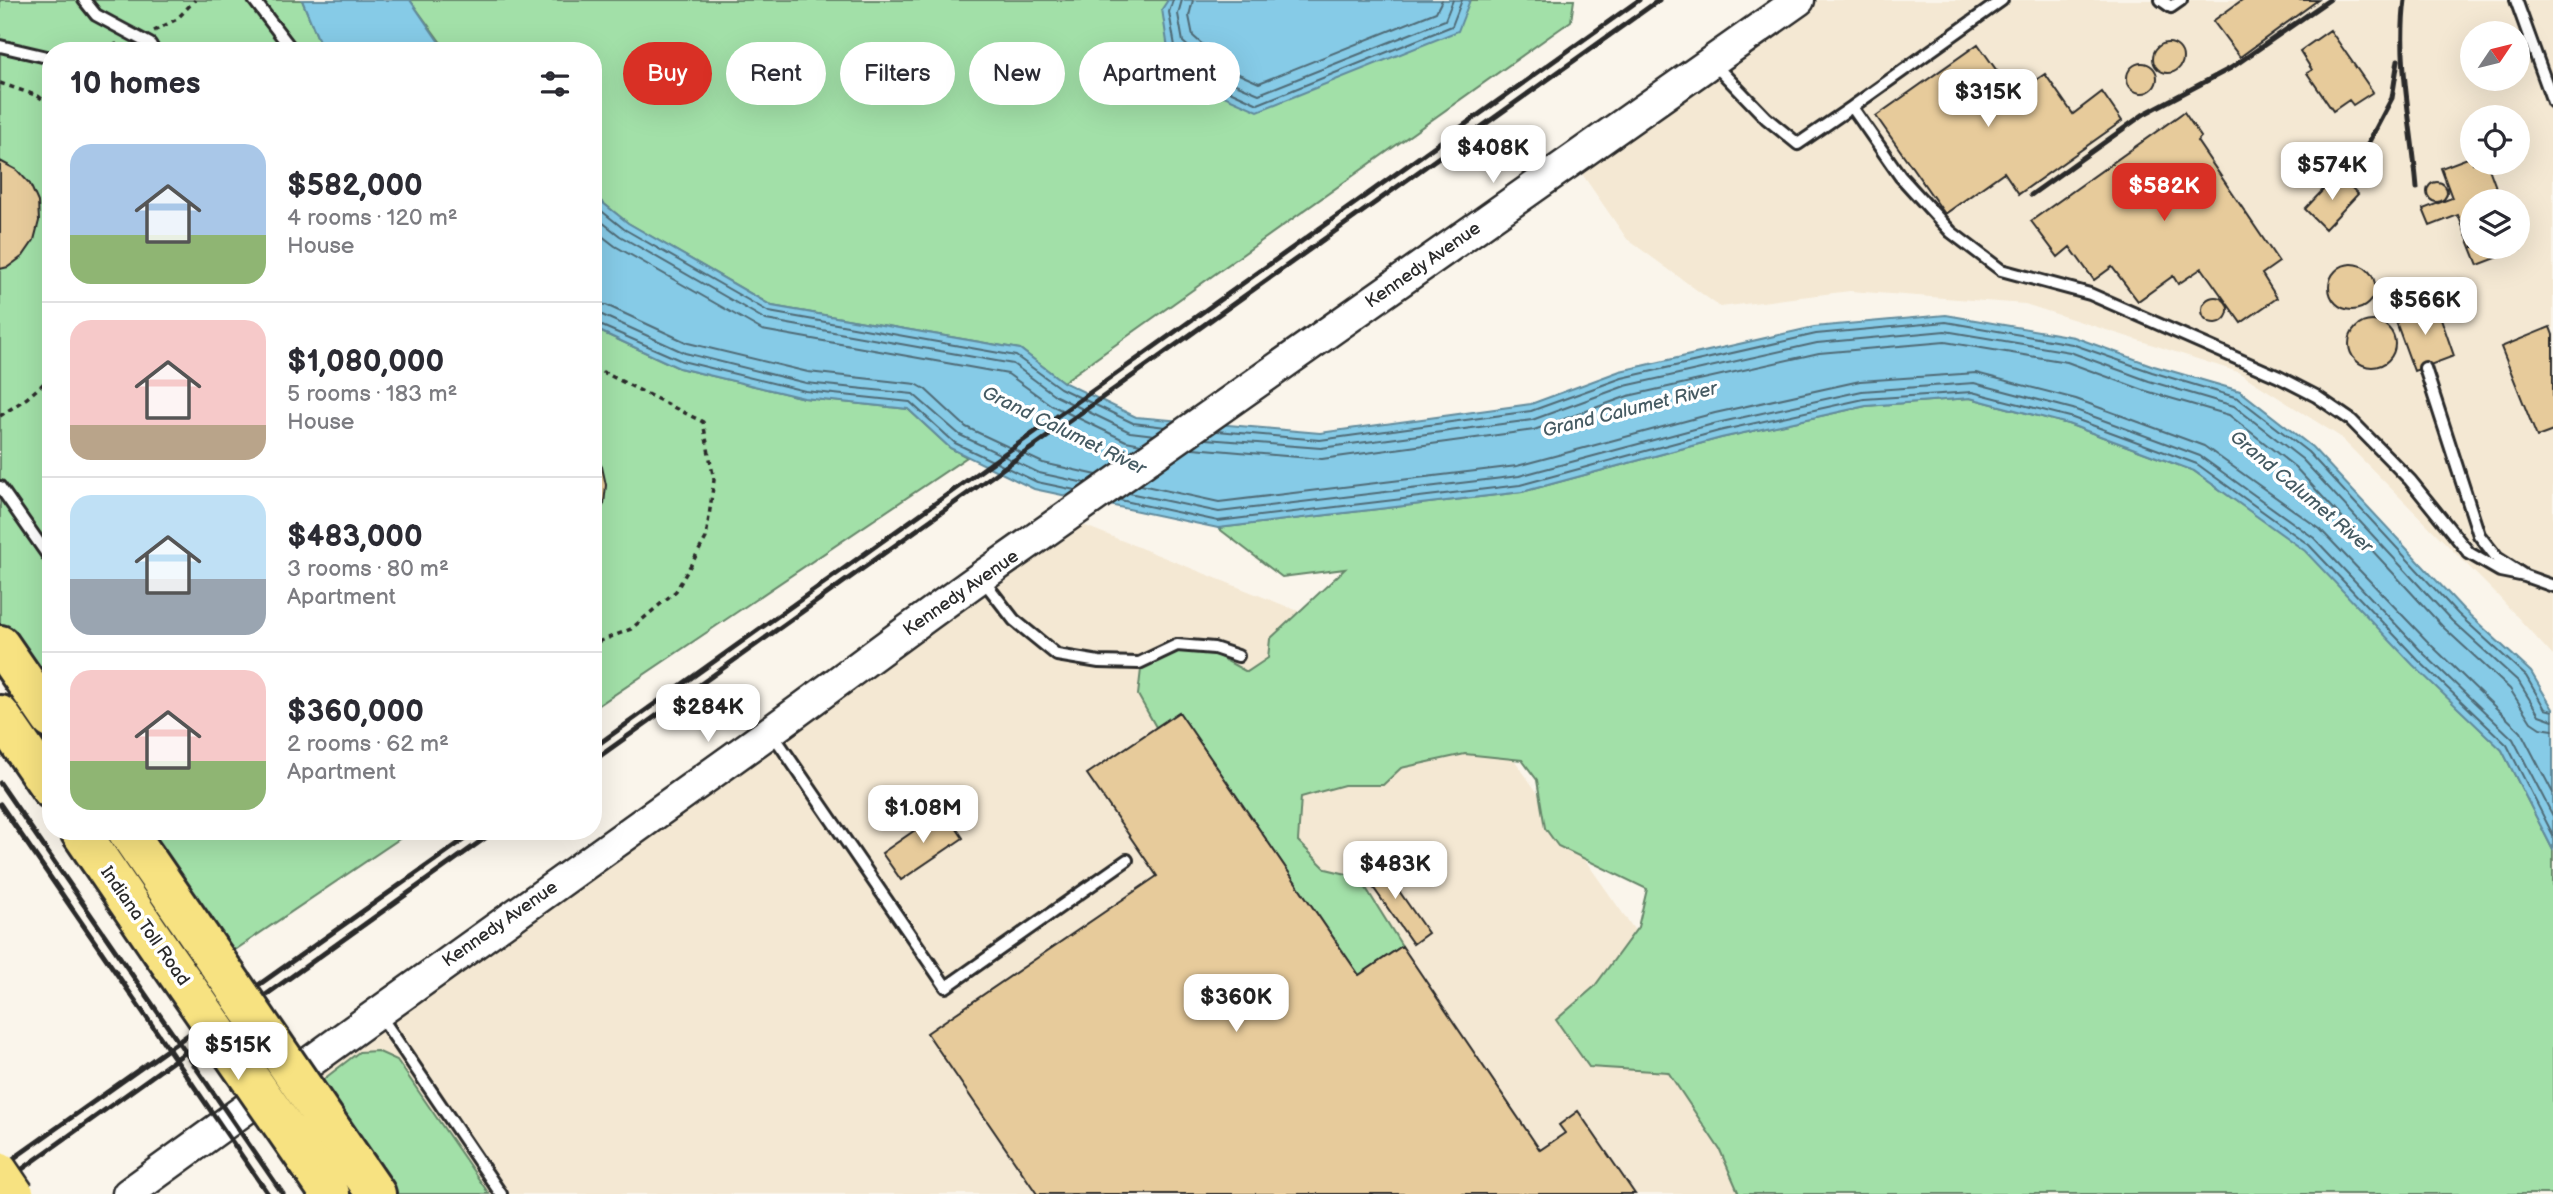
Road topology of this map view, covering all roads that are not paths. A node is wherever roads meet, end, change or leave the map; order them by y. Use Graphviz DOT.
graph roads {
  1 [pos="84,0"];
  2 [pos="254,0"];
  3 [pos="1799,0"];
  4 [pos="2002,0"];
  5 [pos="2161,0"];
  6 [pos="2181,0"];
  7 [pos="2516,0"];
  8 [pos="146,42"];
  9 [pos="286,42"];
  10 [pos="0,46"];
  11 [pos="42,56"];
  12 [pos="1713,62"];
  13 [pos="2553,102"];
  14 [pos="1852,107"];
  15 [pos="2425,368"];
  16 [pos="0,487"];
  17 [pos="42,547"];
  18 [pos="2525,576"];
  19 [pos="982,577"];
  20 [pos="2553,586"];
  21 [pos="0,645"];
  22 [pos="1238,656"];
  23 [pos="42,706"];
  24 [pos="0,715"];
  25 [pos="771,731"];
  26 [pos="42,776"];
  27 [pos="86,840"];
  28 [pos="133,840"];
  29 [pos="1127,860"];
  30 [pos="377,1012"];
  31 [pos="0,1169"];
  32 [pos="17,1194"];
  33 [pos="128,1194"];
  34 [pos="330,1194"];
  35 [pos="376,1194"];
  36 [pos="501,1194"];
  1 -- 8 [label="lane"];
  2 -- 9 [label="lane"];
  3 -- 12 [label="main road, Kennedy Avenue"];
  4 -- 14 [label="lane"];
  5 -- 6 [label="lane"];
  7 -- 13 [label="lane"];
  10 -- 11 [label="lane"];
  12 -- 14 [label="lane"];
  12 -- 19 [label="main road, Kennedy Avenue"];
  14 -- 18 [label="lane"];
  15 -- 18 [label="lane"];
  16 -- 17 [label="lane"];
  18 -- 20 [label="lane"];
  19 -- 22 [label="lane"];
  19 -- 25 [label="main road, Kennedy Avenue"];
  21 -- 23 [label="highway"];
  24 -- 26 [label="highway"];
  25 -- 29 [label="lane"];
  25 -- 30 [label="main road, Kennedy Avenue"];
  27 -- 34 [label="highway, Indiana Toll Road, bridge"];
  28 -- 35 [label="highway, bridge"];
  30 -- 33 [label="main road, Kennedy Avenue"];
  30 -- 36 [label="lane"];
  31 -- 32 [label="main road, bridge"];
}
